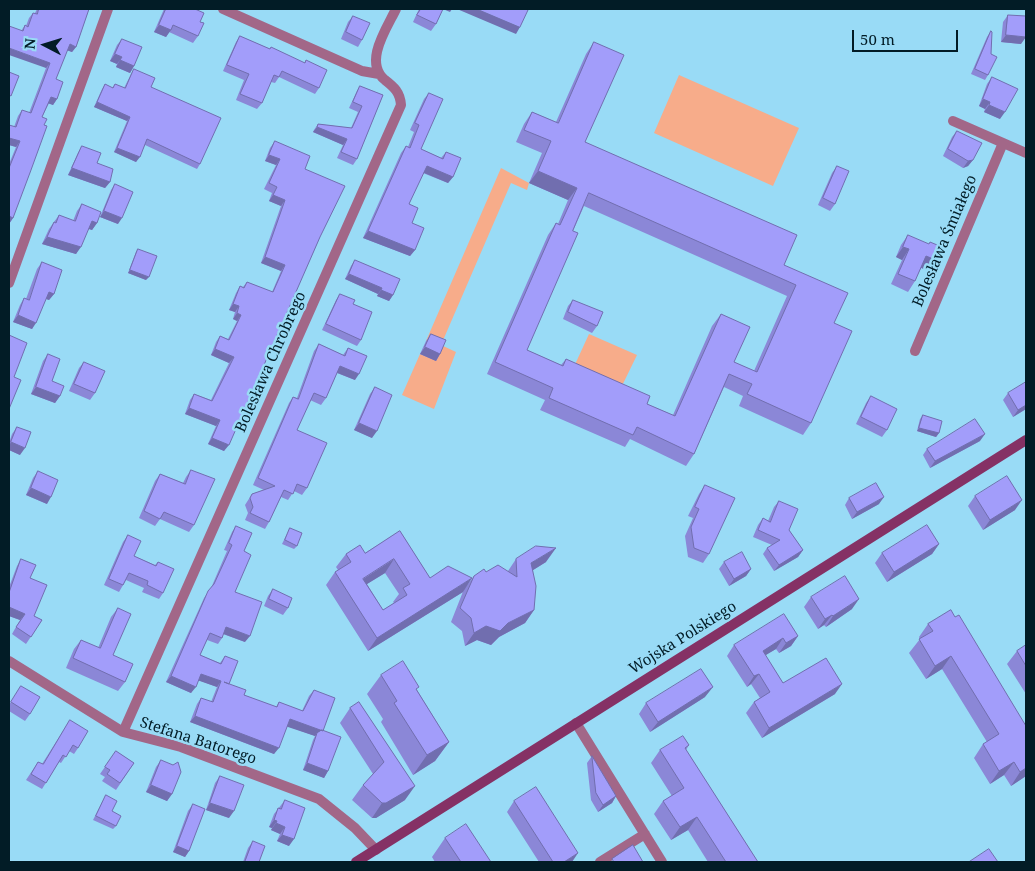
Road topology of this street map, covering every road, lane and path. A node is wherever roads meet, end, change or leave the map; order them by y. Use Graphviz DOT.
graph roads {
  1 [pos="108,9"];
  2 [pos="223,9"];
  3 [pos="396,9"];
  4 [pos="379,74"];
  5 [pos="953,121"];
  6 [pos="1003,143"];
  7 [pos="1026,153"];
  8 [pos="9,283"];
  9 [pos="915,351"];
  10 [pos="1026,440"];
  11 [pos="9,661"];
  12 [pos="576,723"];
  13 [pos="124,732"];
  14 [pos="644,834"];
  15 [pos="376,850"];
  16 [pos="356,862"];
  17 [pos="600,862"];
  18 [pos="662,862"];
  1 -- 8 [label="street"];
  2 -- 4 [label="street"];
  3 -- 4 [label="street"];
  4 -- 13 [label="street, Bolesława Chrobrego"];
  5 -- 6 [label="street"];
  6 -- 7 [label="street"];
  6 -- 9 [label="street, Bolesława Śmiałego"];
  10 -- 12 [label="main road, Wojska Polskiego"];
  11 -- 13 [label="street, Stefana Batorego"];
  12 -- 14 [label="street"];
  12 -- 15 [label="main road, Wojska Polskiego"];
  13 -- 15 [label="street, Stefana Batorego"];
  14 -- 17 [label="street"];
  14 -- 18 [label="street"];
  15 -- 16 [label="main road, Wojska Polskiego"];
}
